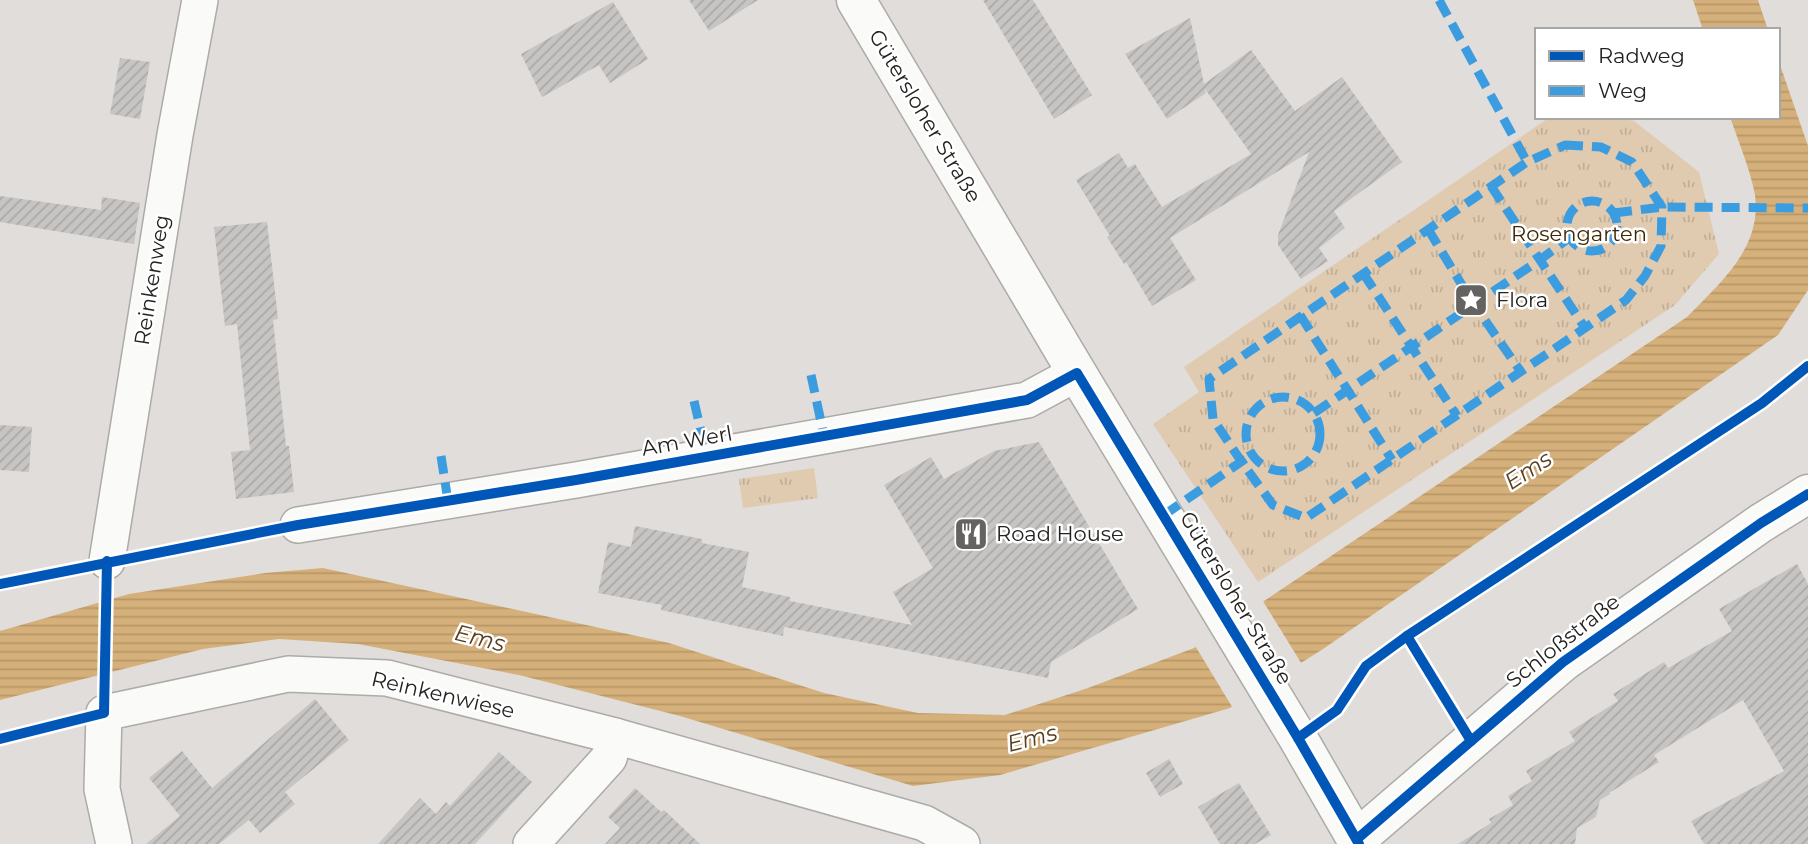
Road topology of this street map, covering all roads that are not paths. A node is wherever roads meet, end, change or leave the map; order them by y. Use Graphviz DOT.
graph roads {
  1 [pos="200,0"];
  2 [pos="856,0"];
  3 [pos="1077,373"];
  4 [pos="1808,494"];
  5 [pos="298,525"];
  6 [pos="107,561"];
  7 [pos="615,736"];
  8 [pos="1356,842"];
  9 [pos="114,844"];
  10 [pos="531,844"];
  11 [pos="962,844"];
  1 -- 6 [label="street, Reinkenweg"];
  2 -- 3 [label="main road, Gütersloher Straße"];
  3 -- 5 [label="street, Am Werl"];
  3 -- 8 [label="main road, Gütersloher Straße"];
  4 -- 8 [label="main road, Schloßstraße"];
  7 -- 9 [label="street, Reinkenwiese"];
  7 -- 10 [label="street"];
  7 -- 11 [label="street, Reinkenwiese"];
}
